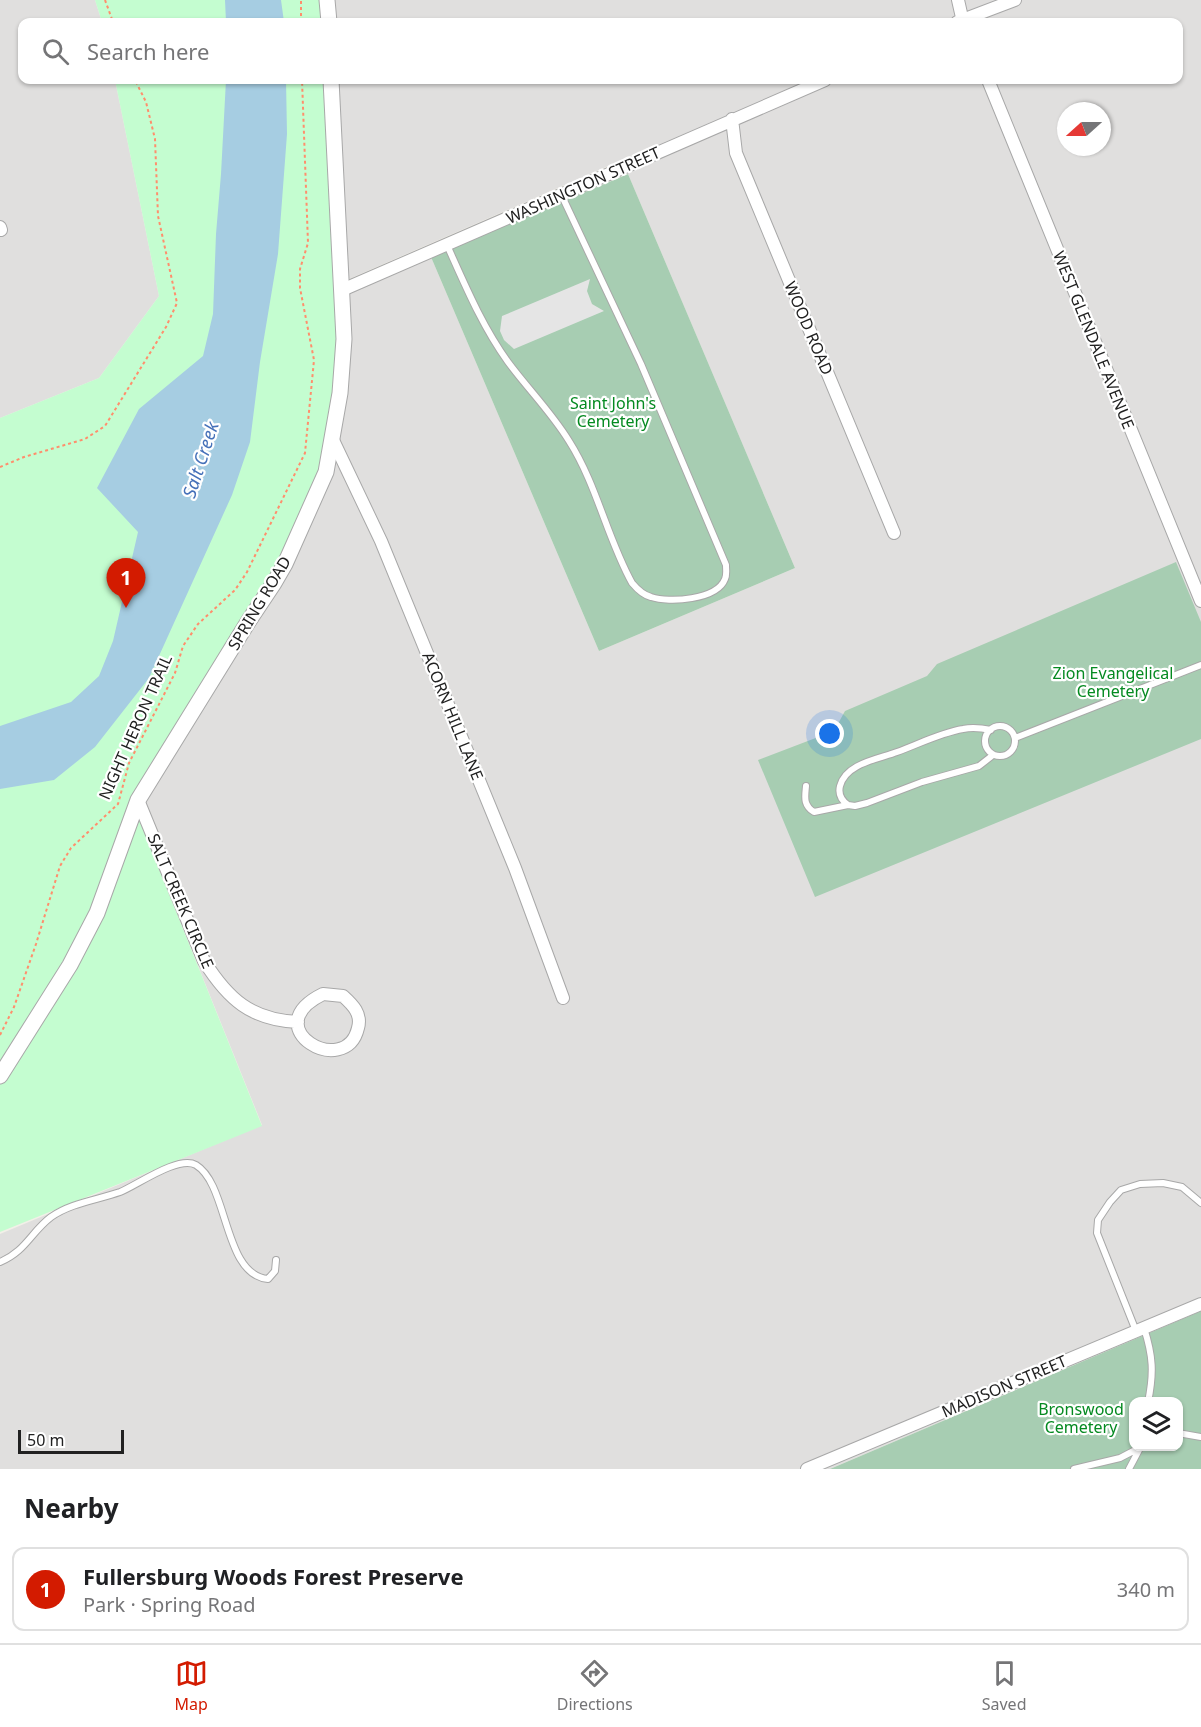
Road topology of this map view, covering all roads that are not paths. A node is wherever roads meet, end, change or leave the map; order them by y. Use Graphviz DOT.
graph roads {
  1 [pos="327,0"];
  2 [pos="958,0"];
  3 [pos="1015,0"];
  4 [pos="329,18"];
  5 [pos="960,18"];
  6 [pos="971,18"];
  7 [pos="332,84"];
  8 [pos="815,84"];
  9 [pos="990,84"];
  10 [pos="732,119"];
  11 [pos="561,194"];
  12 [pos="447,244"];
  13 [pos="342,290"];
  14 [pos="332,438"];
  15 [pos="894,533"];
  16 [pos="1201,601"];
  17 [pos="1201,665"];
  18 [pos="991,730"];
  19 [pos="1015,738"];
  20 [pos="993,754"];
  21 [pos="806,786"];
  22 [pos="138,800"];
  23 [pos="848,805"];
  24 [pos="563,999"];
  25 [pos="298,1022"];
  26 [pos="0,1076"];
  27 [pos="1201,1203"];
  28 [pos="276,1260"];
  29 [pos="0,1262"];
  30 [pos="1201,1304"];
  31 [pos="1140,1329"];
  32 [pos="1149,1397"];
  33 [pos="1183,1435"];
  34 [pos="1201,1437"];
  35 [pos="1133,1451"];
  36 [pos="1138,1451"];
  37 [pos="807,1469"];
  38 [pos="1074,1469"];
  39 [pos="1129,1469"];
  1 -- 4 [label="street"];
  2 -- 5 [label="street"];
  3 -- 6 [label="street"];
  7 -- 13 [label="street, SPRING ROAD"];
  8 -- 10 [label="street, WASHINGTON STREET"];
  9 -- 16 [label="street, WEST GLENDALE AVENUE"];
  10 -- 11 [label="street, WASHINGTON STREET"];
  10 -- 15 [label="street, WOOD ROAD"];
  11 -- 12 [label="street, WASHINGTON STREET"];
  11 -- 12 [label="lane"];
  12 -- 13 [label="street, WASHINGTON STREET"];
  13 -- 14 [label="street, SPRING ROAD"];
  14 -- 22 [label="street, SPRING ROAD"];
  14 -- 24 [label="street, ACORN HILL LANE"];
  17 -- 19 [label="lane"];
  18 -- 19 [label="lane"];
  18 -- 20 [label="lane"];
  18 -- 23 [label="lane"];
  19 -- 20 [label="lane"];
  20 -- 23 [label="lane"];
  21 -- 23 [label="lane"];
  22 -- 25 [label="street, SALT CREEK CIRCLE"];
  22 -- 26 [label="street, SPRING ROAD"];
  25 -- 25 [label="street"];
  27 -- 31 [label="lane"];
  28 -- 29 [label="lane"];
  30 -- 31 [label="street, MADISON STREET"];
  31 -- 32 [label="lane"];
  31 -- 37 [label="street, MADISON STREET"];
  33 -- 34 [label="lane"];
  35 -- 38 [label="lane"];
  36 -- 39 [label="lane"];
}
